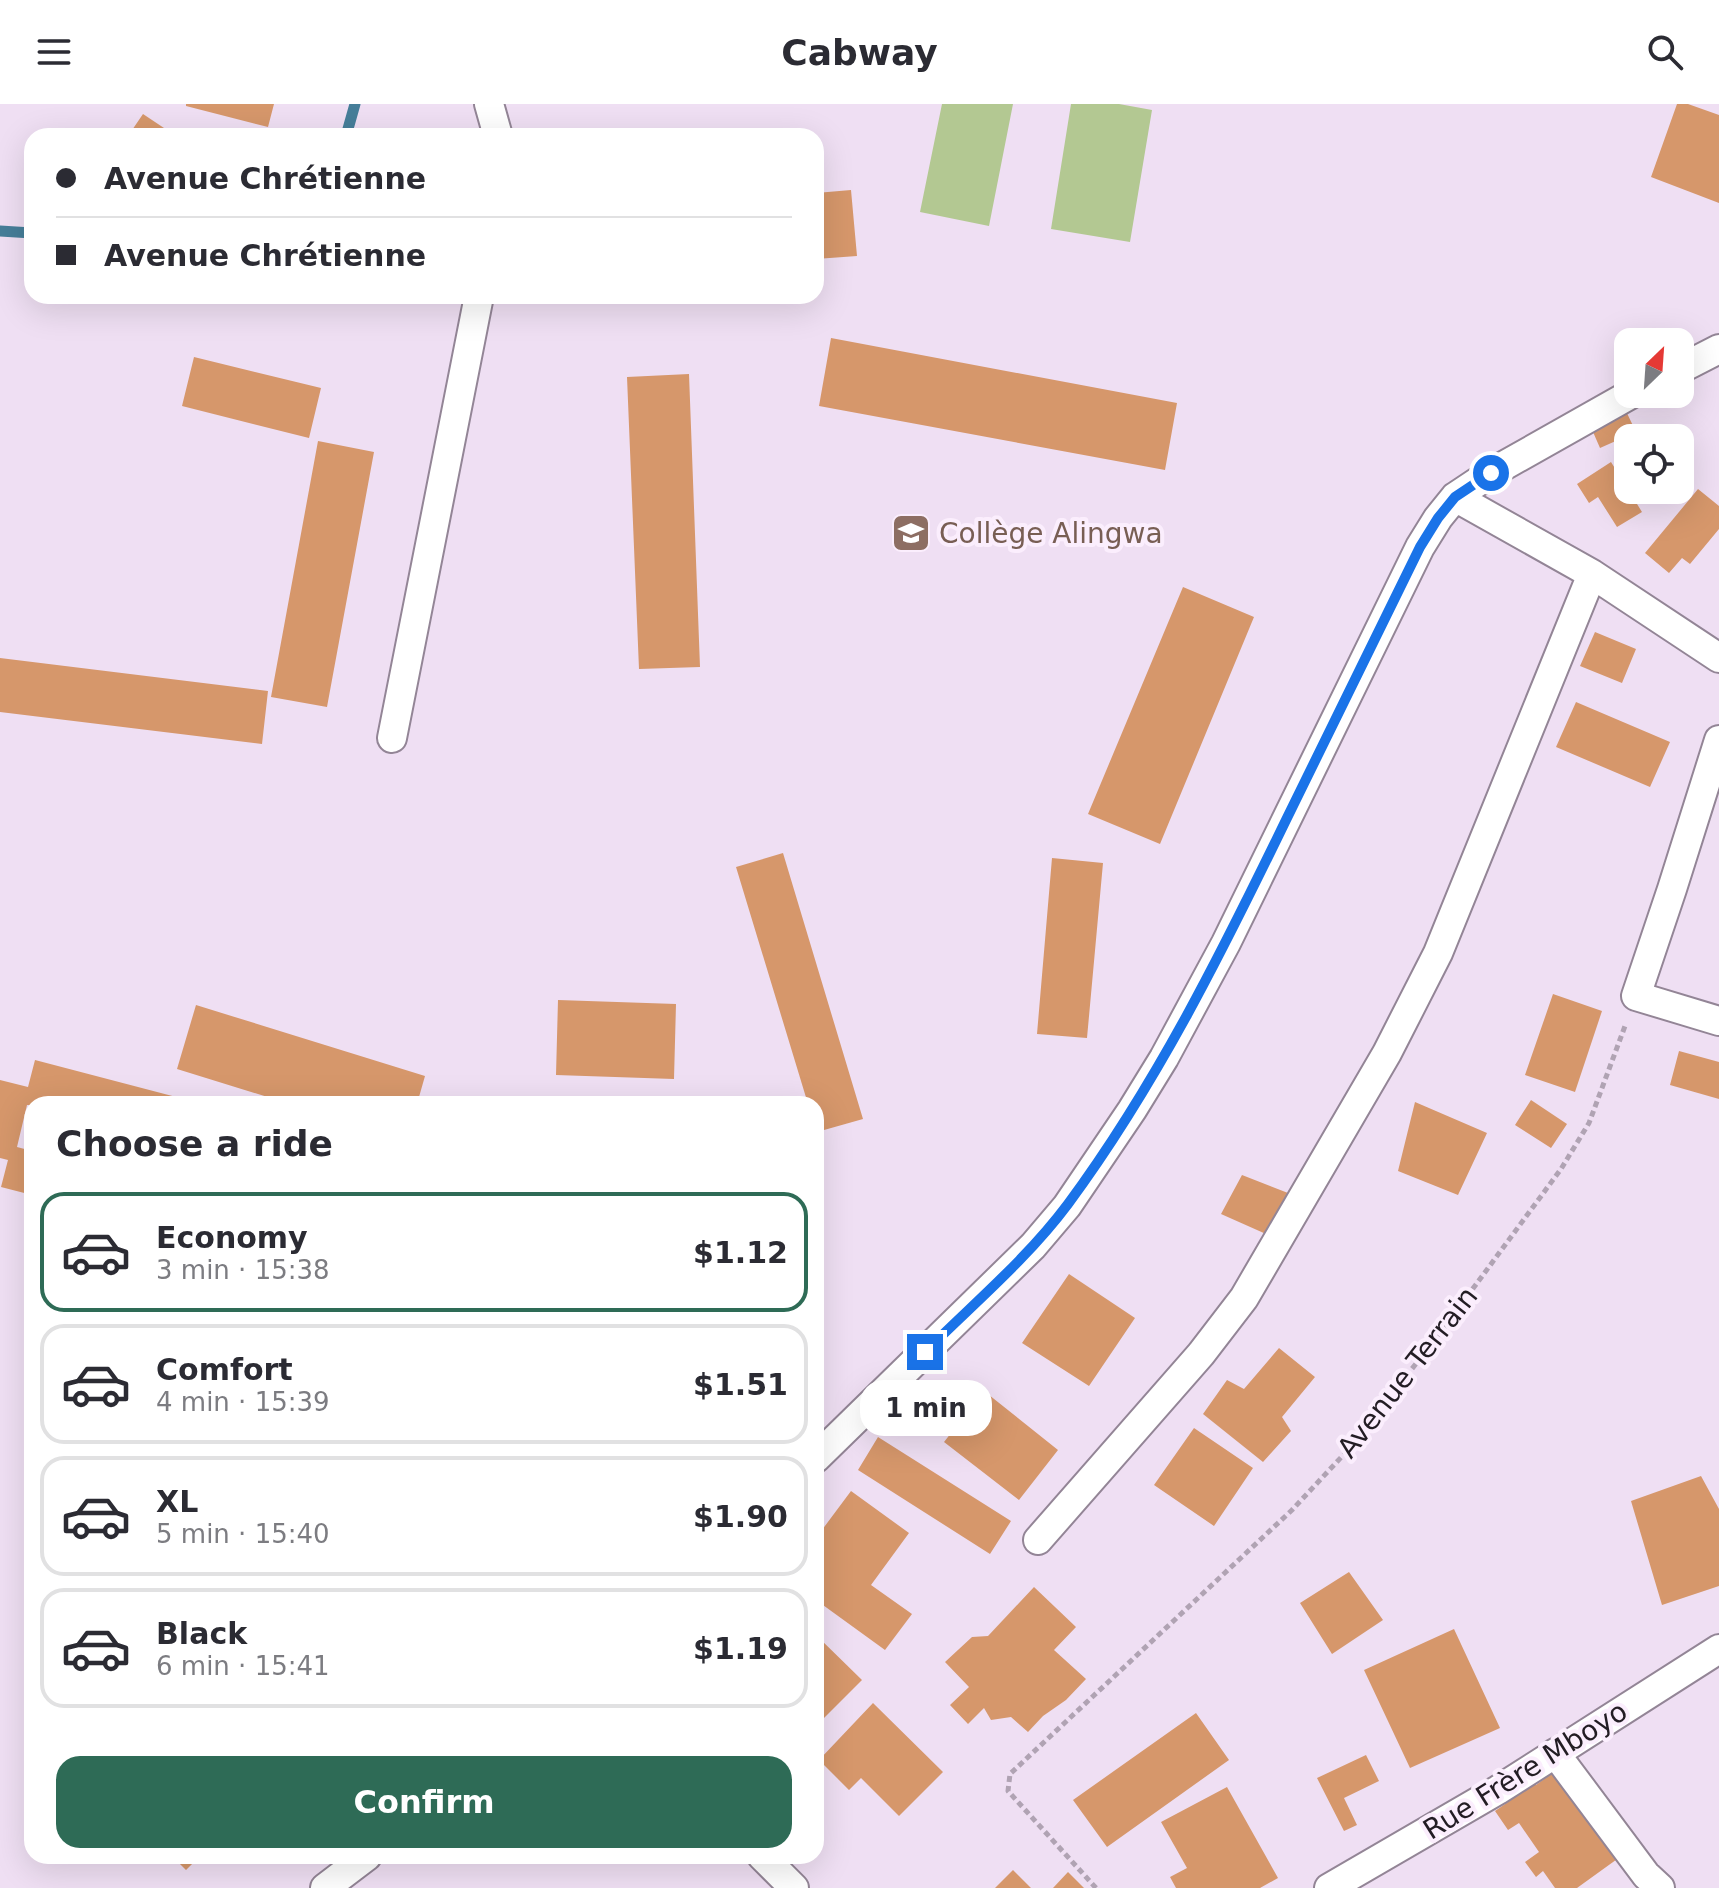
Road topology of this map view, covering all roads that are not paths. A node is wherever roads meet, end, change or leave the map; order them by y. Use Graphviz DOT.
graph roads {
  1 [pos="489,104"];
  2 [pos="496,128"];
  3 [pos="477,304"];
  4 [pos="1719,349"];
  5 [pos="1694,362"];
  6 [pos="1614,404"];
  7 [pos="1455,497"];
  8 [pos="1592,574"];
  9 [pos="1719,658"];
  10 [pos="392,738"];
  11 [pos="1719,740"];
  12 [pos="1719,1021"];
  13 [pos="824,1450"];
  14 [pos="1038,1540"];
  15 [pos="1719,1649"];
  16 [pos="1555,1753"];
  17 [pos="357,1864"];
  18 [pos="770,1864"];
  19 [pos="329,1887"];
  20 [pos="794,1888"];
  21 [pos="1329,1888"];
  22 [pos="1660,1888"];
  1 -- 2 [label="street"];
  3 -- 10 [label="street"];
  4 -- 5 [label="street"];
  6 -- 7 [label="street"];
  7 -- 8 [label="street"];
  7 -- 13 [label="street"];
  8 -- 9 [label="street"];
  8 -- 14 [label="street"];
  11 -- 12 [label="street"];
  15 -- 16 [label="street, Rue Frère Mboyo"];
  16 -- 21 [label="street, Rue Frère Mboyo"];
  16 -- 22 [label="street"];
  17 -- 19 [label="street"];
  18 -- 20 [label="street"];
}
